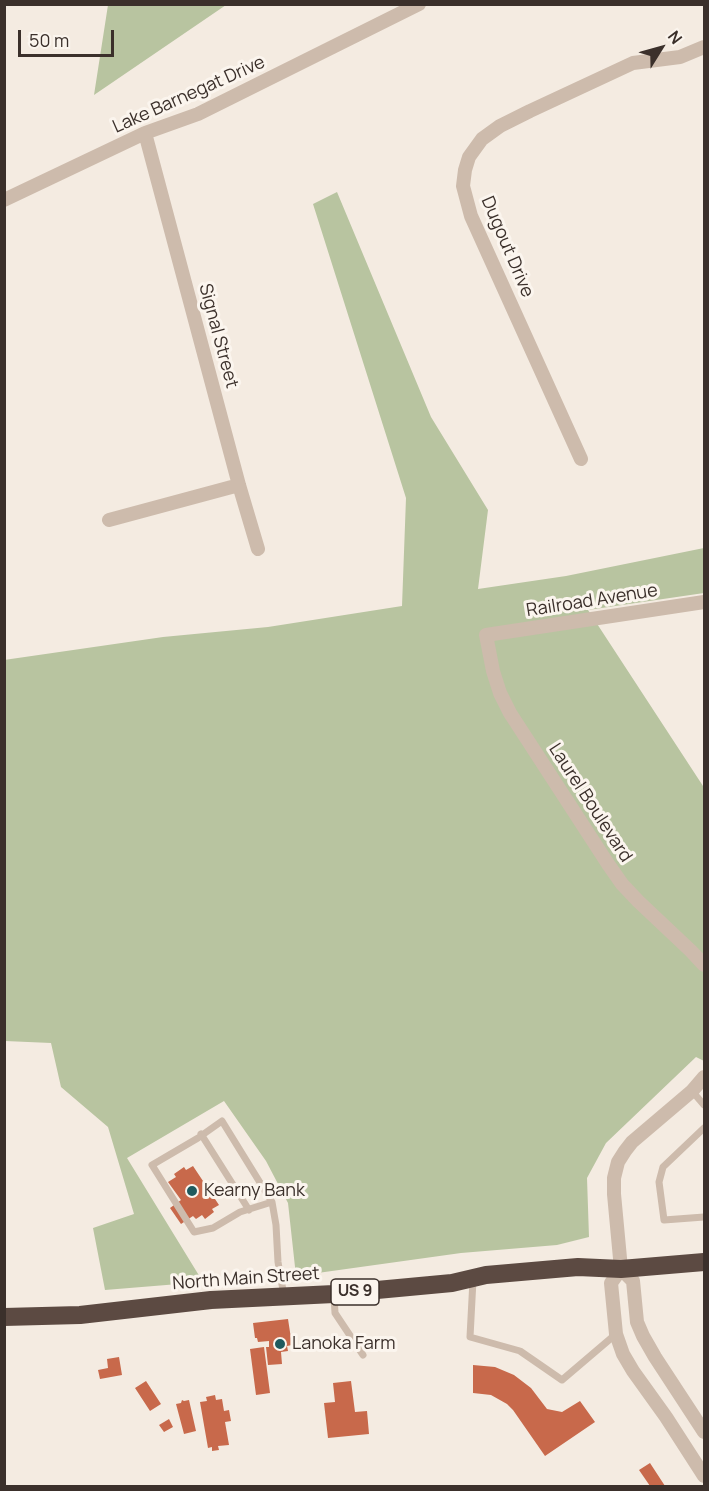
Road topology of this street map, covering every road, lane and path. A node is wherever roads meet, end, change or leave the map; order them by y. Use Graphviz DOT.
graph roads {
  1 [pos="419,4"];
  2 [pos="705,46"];
  3 [pos="145,133"];
  4 [pos="4,200"];
  5 [pos="581,459"];
  6 [pos="239,485"];
  7 [pos="109,520"];
  8 [pos="258,549"];
  9 [pos="705,602"];
  10 [pos="486,635"];
  11 [pos="705,965"];
  12 [pos="705,1077"];
  13 [pos="692,1091"];
  14 [pos="705,1105"];
  15 [pos="704,1128"];
  16 [pos="201,1134"];
  17 [pos="272,1202"];
  18 [pos="249,1209"];
  19 [pos="705,1217"];
  20 [pos="705,1262"];
  21 [pos="621,1269"];
  22 [pos="473,1278"];
  23 [pos="334,1294"];
  24 [pos="284,1296"];
  25 [pos="4,1317"];
  26 [pos="616,1334"];
  27 [pos="363,1354"];
  28 [pos="686,1404"];
  29 [pos="666,1417"];
  30 [pos="705,1432"];
  31 [pos="705,1476"];
  1 -- 3 [label="street, Lake Barnegat Drive"];
  2 -- 5 [label="street, Dugout Drive"];
  3 -- 4 [label="street, Lake Barnegat Drive"];
  3 -- 6 [label="street, Signal Street"];
  6 -- 7 [label="street"];
  6 -- 8 [label="street, Signal Street"];
  9 -- 10 [label="street, Railroad Avenue"];
  10 -- 11 [label="street, Laurel Boulevard"];
  12 -- 13 [label="street"];
  13 -- 14 [label="lane"];
  13 -- 21 [label="street"];
  15 -- 19 [label="lane"];
  16 -- 17 [label="lane"];
  16 -- 18 [label="lane"];
  16 -- 18 [label="lane"];
  17 -- 18 [label="lane"];
  17 -- 24 [label="lane"];
  20 -- 21 [label="highway, North Main Street / US 9"];
  21 -- 22 [label="highway, North Main Street / US 9"];
  21 -- 26 [label="street"];
  21 -- 28 [label="street"];
  22 -- 23 [label="highway, North Main Street / US 9"];
  22 -- 26 [label="lane"];
  23 -- 24 [label="highway, North Main Street / US 9"];
  23 -- 27 [label="lane"];
  24 -- 25 [label="highway, North Main Street / US 9"];
  26 -- 29 [label="street"];
  28 -- 29 [label="street"];
  28 -- 30 [label="street"];
  29 -- 31 [label="street"];
}
